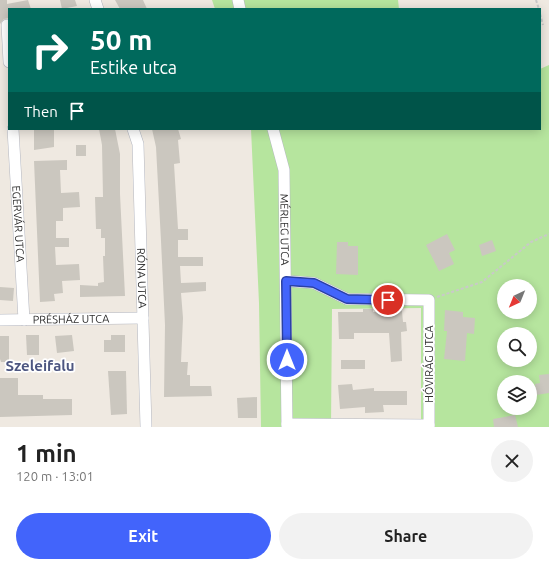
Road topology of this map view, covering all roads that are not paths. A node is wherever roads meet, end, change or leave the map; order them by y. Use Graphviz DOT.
graph roads {
  1 [pos="5,26"];
  2 [pos="8,53"];
  3 [pos="13,130"];
  4 [pos="133,130"];
  5 [pos="273,130"];
  6 [pos="286,281"];
  7 [pos="143,318"];
  8 [pos="0,320"];
  9 [pos="24,320"];
  10 [pos="287,426"];
  11 [pos="429,426"];
  12 [pos="146,427"];
  1 -- 2 [label="street"];
  3 -- 9 [label="street, EGERVÁR UTCA"];
  4 -- 7 [label="street, RÓNA UTCA"];
  5 -- 6 [label="street, MÉRLEG UTCA"];
  6 -- 10 [label="street, MÉRLEG UTCA"];
  6 -- 11 [label="street, HÓVIRÁG UTCA"];
  7 -- 9 [label="street, PRÉSHÁZ UTCA"];
  7 -- 12 [label="street, RÓNA UTCA"];
  8 -- 9 [label="street, PRÉSHÁZ UTCA"];
  10 -- 11 [label="street"];
}
